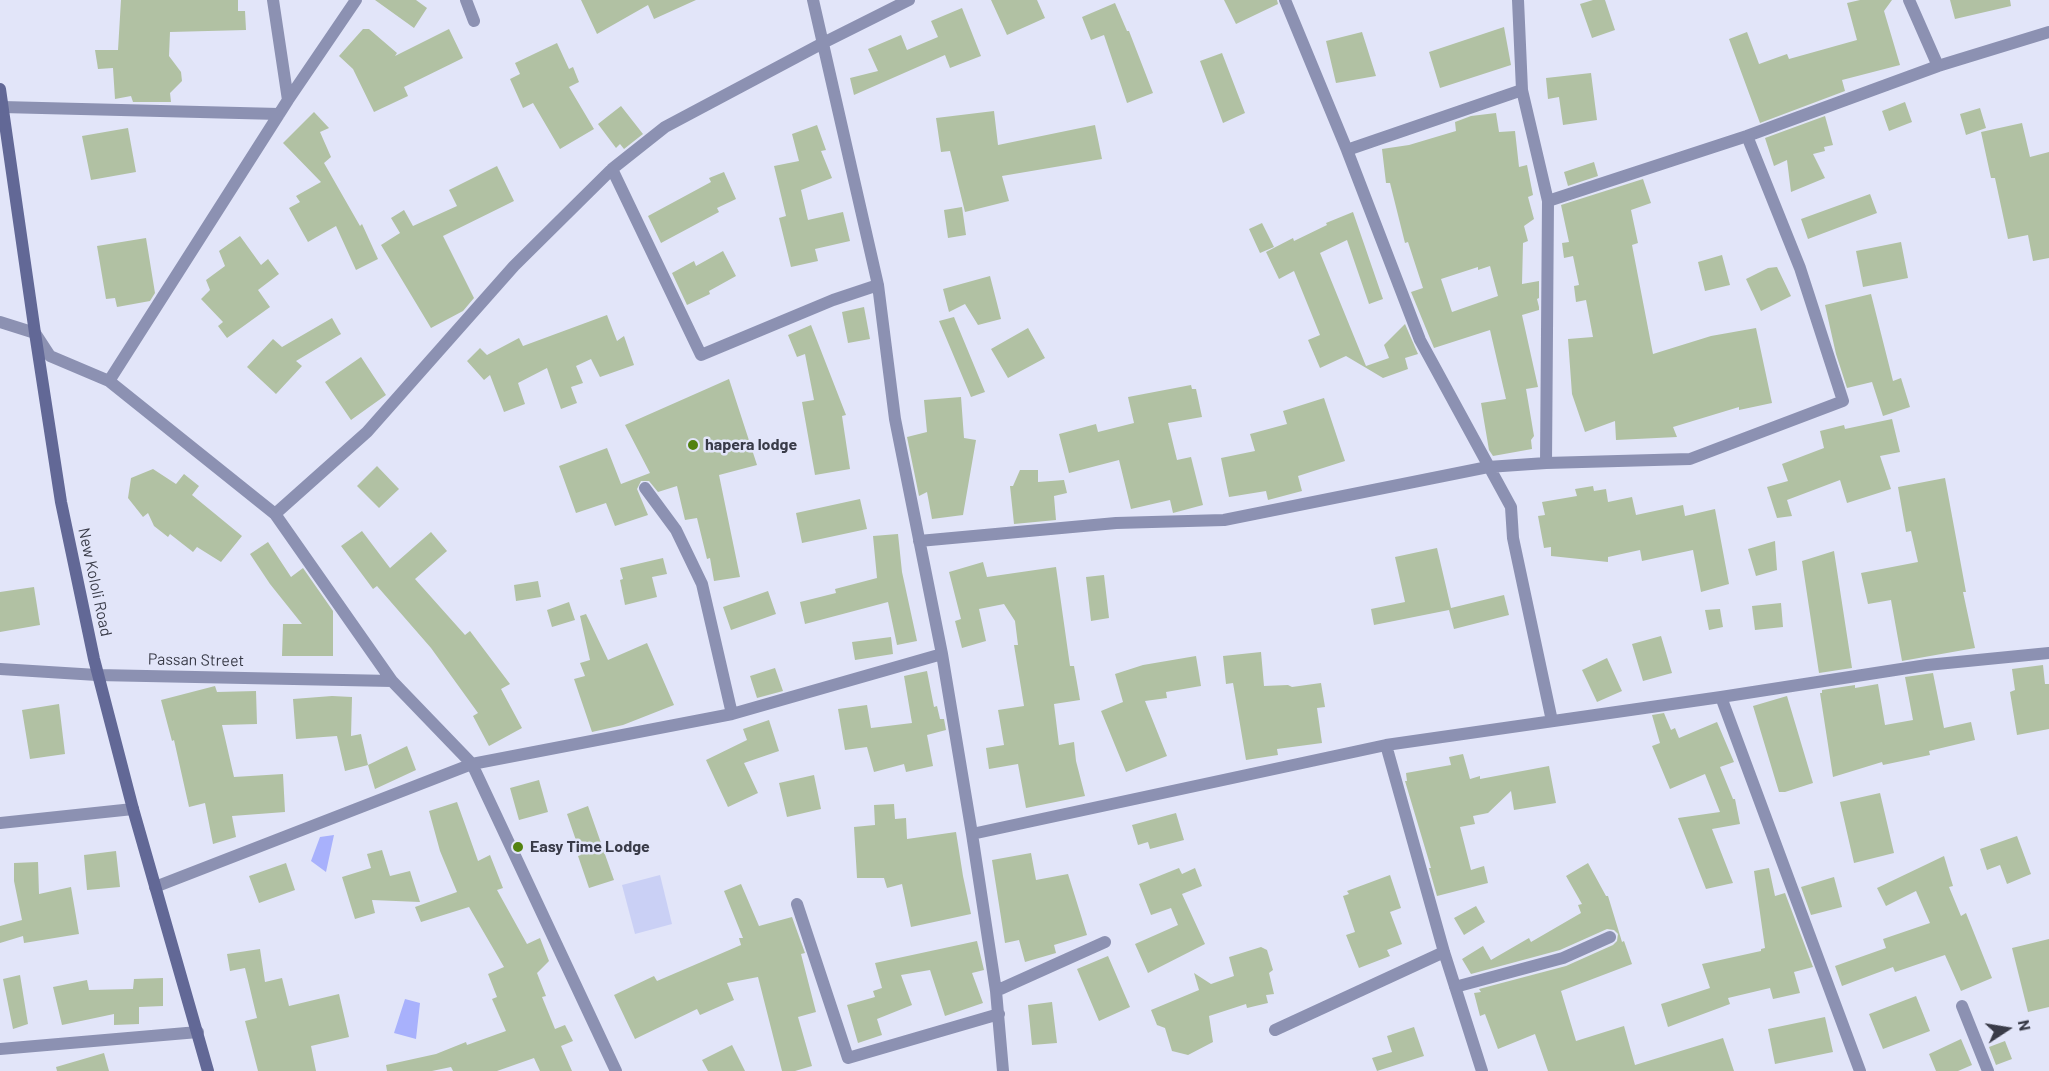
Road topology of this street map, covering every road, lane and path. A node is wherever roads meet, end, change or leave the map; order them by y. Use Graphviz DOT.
graph roads {
  1 [pos="273,0"];
  2 [pos="356,0"];
  3 [pos="466,0"];
  4 [pos="813,0"];
  5 [pos="909,0"];
  6 [pos="1285,0"];
  7 [pos="1518,0"];
  8 [pos="1909,0"];
  9 [pos="474,21"];
  10 [pos="2049,32"];
  11 [pos="823,43"];
  12 [pos="1938,66"];
  13 [pos="0,89"];
  14 [pos="1522,90"];
  15 [pos="288,100"];
  16 [pos="2,107"];
  17 [pos="279,114"];
  18 [pos="1748,136"];
  19 [pos="1347,150"];
  20 [pos="612,169"];
  21 [pos="1548,201"];
  22 [pos="878,285"];
  23 [pos="0,322"];
  24 [pos="35,333"];
  25 [pos="109,381"];
  26 [pos="1546,463"];
  27 [pos="1488,467"];
  28 [pos="645,488"];
  29 [pos="275,514"];
  30 [pos="919,541"];
  31 [pos="2049,653"];
  32 [pos="942,654"];
  33 [pos="0,669"];
  34 [pos="97,675"];
  35 [pos="392,681"];
  36 [pos="1721,697"];
  37 [pos="732,714"];
  38 [pos="1552,721"];
  39 [pos="1386,745"];
  40 [pos="472,764"];
  41 [pos="133,809"];
  42 [pos="0,823"];
  43 [pos="972,834"];
  44 [pos="155,887"];
  45 [pos="797,904"];
  46 [pos="1610,937"];
  47 [pos="1105,942"];
  48 [pos="1444,952"];
  49 [pos="1455,987"];
  50 [pos="996,992"];
  51 [pos="1962,1006"];
  52 [pos="999,1014"];
  53 [pos="1275,1030"];
  54 [pos="198,1032"];
  55 [pos="0,1049"];
  56 [pos="208,1071"];
  57 [pos="616,1071"];
  58 [pos="1003,1071"];
  59 [pos="1482,1071"];
  60 [pos="1860,1071"];
  61 [pos="1988,1071"];
  1 -- 15 [label="street"];
  2 -- 15 [label="street"];
  3 -- 9 [label="street"];
  4 -- 11 [label="street"];
  5 -- 11 [label="street"];
  6 -- 19 [label="street"];
  7 -- 14 [label="street"];
  8 -- 12 [label="street"];
  10 -- 12 [label="street"];
  11 -- 20 [label="street"];
  11 -- 22 [label="street"];
  12 -- 18 [label="street"];
  13 -- 16 [label="street, New Kololi Road"];
  14 -- 19 [label="street"];
  14 -- 21 [label="street"];
  15 -- 17 [label="street"];
  16 -- 17 [label="street"];
  16 -- 24 [label="street, New Kololi Road"];
  17 -- 25 [label="street"];
  18 -- 21 [label="street"];
  18 -- 26 [label="street"];
  19 -- 27 [label="street"];
  20 -- 22 [label="street"];
  20 -- 29 [label="street"];
  21 -- 26 [label="street"];
  22 -- 30 [label="street"];
  23 -- 24 [label="street"];
  24 -- 25 [label="street"];
  24 -- 34 [label="street, New Kololi Road"];
  25 -- 29 [label="street"];
  26 -- 27 [label="street"];
  27 -- 30 [label="street"];
  27 -- 38 [label="street"];
  28 -- 37 [label="street"];
  29 -- 35 [label="street"];
  30 -- 32 [label="street"];
  31 -- 36 [label="street"];
  32 -- 37 [label="street"];
  32 -- 43 [label="street"];
  33 -- 34 [label="street, Passan Street"];
  34 -- 35 [label="street, Passan Street"];
  34 -- 41 [label="street, New Kololi Road"];
  35 -- 40 [label="street"];
  36 -- 38 [label="street"];
  36 -- 60 [label="street"];
  37 -- 40 [label="street"];
  38 -- 39 [label="street"];
  39 -- 43 [label="street"];
  39 -- 48 [label="street"];
  40 -- 44 [label="street"];
  40 -- 57 [label="street"];
  41 -- 42 [label="street"];
  41 -- 44 [label="street, New Kololi Road"];
  43 -- 50 [label="street"];
  44 -- 54 [label="street, New Kololi Road"];
  45 -- 52 [label="street"];
  46 -- 49 [label="street"];
  47 -- 50 [label="street"];
  48 -- 49 [label="street"];
  48 -- 53 [label="street"];
  49 -- 59 [label="street"];
  50 -- 52 [label="street"];
  51 -- 61 [label="street"];
  52 -- 58 [label="street"];
  54 -- 55 [label="street"];
  54 -- 56 [label="street, New Kololi Road"];
}
